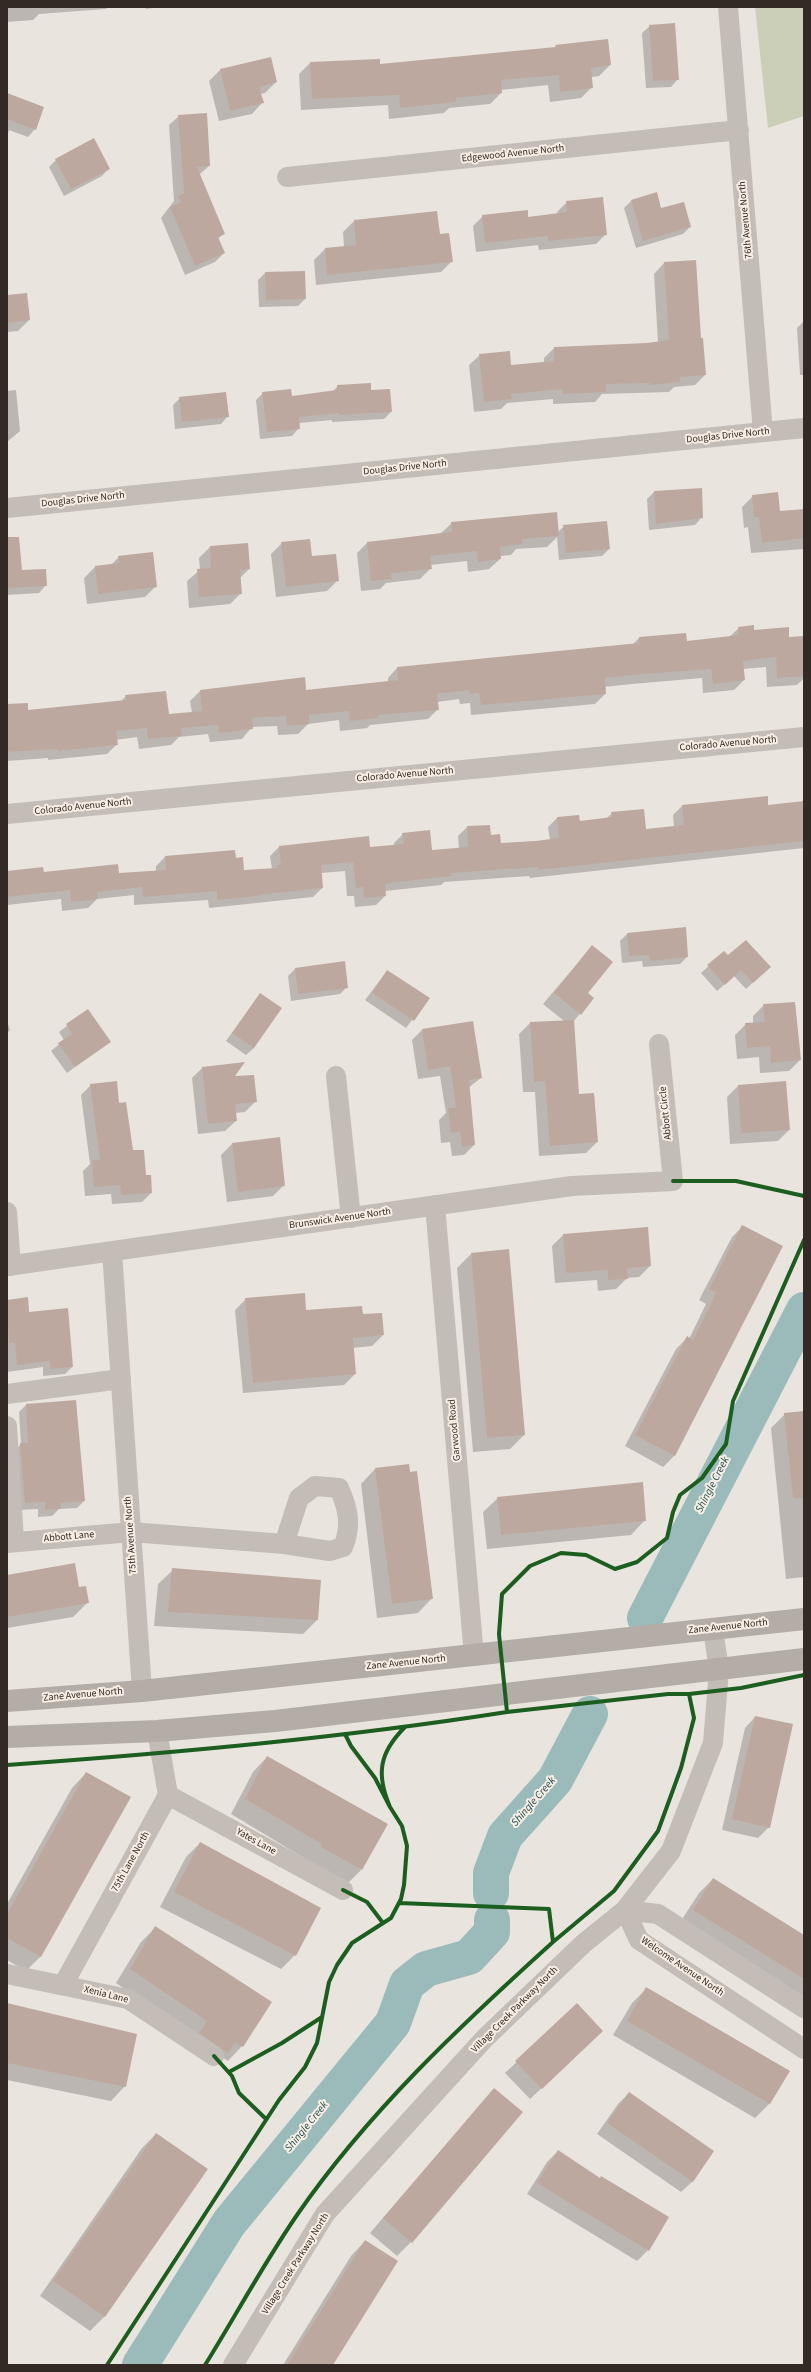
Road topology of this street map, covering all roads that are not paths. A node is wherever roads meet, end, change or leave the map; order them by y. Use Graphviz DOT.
graph roads {
  1 [pos="728,7"];
  2 [pos="739,130"];
  3 [pos="287,177"];
  4 [pos="804,428"];
  5 [pos="763,432"];
  6 [pos="7,508"];
  7 [pos="804,737"];
  8 [pos="7,814"];
  9 [pos="659,1044"];
  10 [pos="336,1076"];
  11 [pos="674,1181"];
  12 [pos="435,1205"];
  13 [pos="7,1212"];
  14 [pos="351,1218"];
  15 [pos="112,1252"];
  16 [pos="9,1266"];
  17 [pos="121,1379"];
  18 [pos="7,1394"];
  19 [pos="7,1426"];
  20 [pos="131,1532"];
  21 [pos="11,1542"];
  22 [pos="284,1544"];
  23 [pos="804,1619"];
  24 [pos="713,1629"];
  25 [pos="474,1656"];
  26 [pos="804,1660"];
  27 [pos="719,1670"];
  28 [pos="142,1690"];
  29 [pos="7,1701"];
  30 [pos="157,1731"];
  31 [pos="7,1737"];
  32 [pos="168,1795"];
  33 [pos="343,1890"];
  34 [pos="625,1910"];
  35 [pos="7,1974"];
  36 [pos="63,1985"];
  37 [pos="804,2008"];
  38 [pos="804,2049"];
  39 [pos="214,2056"];
  40 [pos="233,2365"];
  1 -- 2 [label="street, 76th Avenue North"];
  2 -- 3 [label="street, Edgewood Avenue North"];
  2 -- 5 [label="street, 76th Avenue North"];
  4 -- 5 [label="street, Douglas Drive North"];
  5 -- 6 [label="street, Douglas Drive North"];
  7 -- 8 [label="street, Colorado Avenue North"];
  9 -- 11 [label="street, Abbott Circle"];
  10 -- 14 [label="street"];
  11 -- 12 [label="street, Brunswick Avenue North"];
  12 -- 14 [label="street, Brunswick Avenue North"];
  12 -- 25 [label="street, Garwood Road"];
  13 -- 16 [label="street"];
  14 -- 15 [label="street, Brunswick Avenue North"];
  15 -- 16 [label="street, Brunswick Avenue North"];
  15 -- 17 [label="street, 75th Avenue North"];
  17 -- 18 [label="street"];
  17 -- 20 [label="street, 75th Avenue North"];
  19 -- 21 [label="street"];
  20 -- 21 [label="street, Abbott Lane"];
  20 -- 22 [label="street, Abbott Lane"];
  20 -- 28 [label="street, 75th Avenue North"];
  23 -- 24 [label="street, Zane Avenue North"];
  24 -- 25 [label="street, Zane Avenue North"];
  24 -- 27 [label="street, Village Creek Parkway North"];
  25 -- 28 [label="street, Zane Avenue North"];
  26 -- 27 [label="street"];
  27 -- 30 [label="street"];
  27 -- 34 [label="street, Village Creek Parkway North"];
  28 -- 29 [label="street, Zane Avenue North"];
  30 -- 31 [label="street"];
  30 -- 32 [label="street"];
  32 -- 33 [label="street, Yates Lane"];
  32 -- 36 [label="street, 75th Lane North"];
  34 -- 37 [label="street"];
  34 -- 38 [label="street, Welcome Avenue North"];
  34 -- 40 [label="street, Village Creek Parkway North"];
  35 -- 36 [label="street, Xenia Lane"];
  36 -- 39 [label="street, Xenia Lane"];
}
